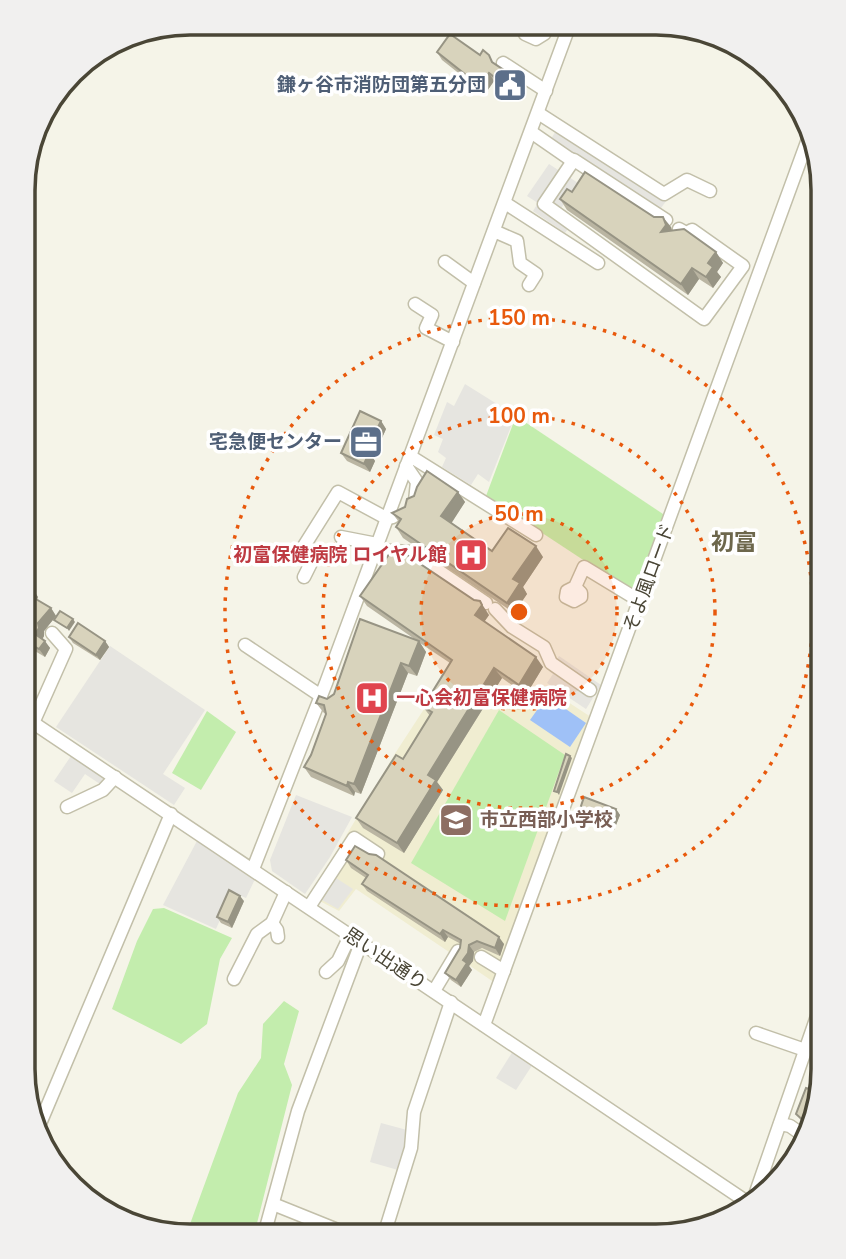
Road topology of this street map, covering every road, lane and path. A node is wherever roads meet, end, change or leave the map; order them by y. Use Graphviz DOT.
graph roads {
  1 [pos="552,35"];
  2 [pos="566,35"];
  3 [pos="564,40"];
  4 [pos="503,63"];
  5 [pos="545,91"];
  6 [pos="538,113"];
  7 [pos="531,132"];
  8 [pos="805,147"];
  9 [pos="570,159"];
  10 [pos="710,191"];
  11 [pos="505,203"];
  12 [pos="666,220"];
  13 [pos="679,229"];
  14 [pos="494,231"];
  15 [pos="445,262"];
  16 [pos="598,263"];
  17 [pos="474,284"];
  18 [pos="529,285"];
  19 [pos="415,304"];
  20 [pos="453,342"];
  21 [pos="408,461"];
  22 [pos="415,501"];
  23 [pos="406,512"];
  24 [pos="386,518"];
  25 [pos="536,535"];
  26 [pos="341,537"];
  27 [pos="375,547"];
  28 [pos="304,577"];
  29 [pos="575,587"];
  30 [pos="640,601"];
  31 [pos="52,633"];
  32 [pos="245,645"];
  33 [pos="590,690"];
  34 [pos="327,699"];
  35 [pos="35,706"];
  36 [pos="35,724"];
  37 [pos="115,777"];
  38 [pos="67,807"];
  39 [pos="171,814"];
  40 [pos="378,854"];
  41 [pos="253,869"];
  42 [pos="286,892"];
  43 [pos="309,907"];
  44 [pos="272,923"];
  45 [pos="278,937"];
  46 [pos="356,939"];
  47 [pos="458,951"];
  48 [pos="481,957"];
  49 [pos="504,971"];
  50 [pos="326,972"];
  51 [pos="234,979"];
  52 [pos="434,991"];
  53 [pos="451,1002"];
  54 [pos="484,1025"];
  55 [pos="756,1033"];
  56 [pos="811,1042"];
  57 [pos="805,1050"];
  58 [pos="43,1117"];
  59 [pos="780,1124"];
  60 [pos="797,1132"];
  61 [pos="764,1169"];
  62 [pos="770,1173"];
  63 [pos="759,1184"];
  64 [pos="741,1198"];
  65 [pos="273,1204"];
  66 [pos="267,1224"];
  67 [pos="322,1224"];
  68 [pos="388,1224"];
  1 -- 3 [label="street"];
  2 -- 3 [label="street"];
  3 -- 5 [label="street"];
  4 -- 5 [label="street"];
  5 -- 6 [label="street"];
  6 -- 7 [label="street"];
  6 -- 10 [label="street"];
  7 -- 9 [label="street"];
  7 -- 11 [label="street"];
  8 -- 30 [label="street, そよ風ロード"];
  9 -- 12 [label="street"];
  9 -- 13 [label="street"];
  11 -- 14 [label="street"];
  11 -- 16 [label="street"];
  14 -- 17 [label="street"];
  14 -- 18 [label="street"];
  15 -- 17 [label="street"];
  17 -- 20 [label="street"];
  19 -- 20 [label="street"];
  20 -- 21 [label="street"];
  21 -- 22 [label="street"];
  21 -- 24 [label="street"];
  21 -- 25 [label="street"];
  23 -- 24 [label="street"];
  24 -- 27 [label="street"];
  24 -- 28 [label="street"];
  26 -- 27 [label="street"];
  27 -- 33 [label="street"];
  27 -- 34 [label="street"];
  29 -- 30 [label="street"];
  30 -- 49 [label="street, そよ風ロード"];
  31 -- 35 [label="street"];
  32 -- 34 [label="street"];
  34 -- 41 [label="street"];
  36 -- 37 [label="street, 思い出通り"];
  37 -- 38 [label="street"];
  37 -- 39 [label="street, 思い出通り"];
  39 -- 41 [label="street, 思い出通り"];
  39 -- 58 [label="street"];
  40 -- 43 [label="street"];
  41 -- 42 [label="street, 思い出通り"];
  42 -- 43 [label="street, 思い出通り"];
  42 -- 44 [label="street"];
  43 -- 46 [label="street, 思い出通り"];
  44 -- 45 [label="street"];
  44 -- 51 [label="street"];
  46 -- 50 [label="street"];
  46 -- 52 [label="street, 思い出通り"];
  46 -- 65 [label="street"];
  47 -- 52 [label="street"];
  48 -- 49 [label="street"];
  49 -- 54 [label="street, そよ風ロード"];
  52 -- 53 [label="street, 思い出通り"];
  53 -- 54 [label="street, 思い出通り"];
  53 -- 68 [label="street"];
  54 -- 64 [label="street, 思い出通り"];
  55 -- 57 [label="street"];
  56 -- 57 [label="street"];
  57 -- 59 [label="street"];
  59 -- 60 [label="street"];
  59 -- 61 [label="street"];
  61 -- 62 [label="street"];
  61 -- 63 [label="street"];
  65 -- 66 [label="street"];
  65 -- 67 [label="street"];
}
